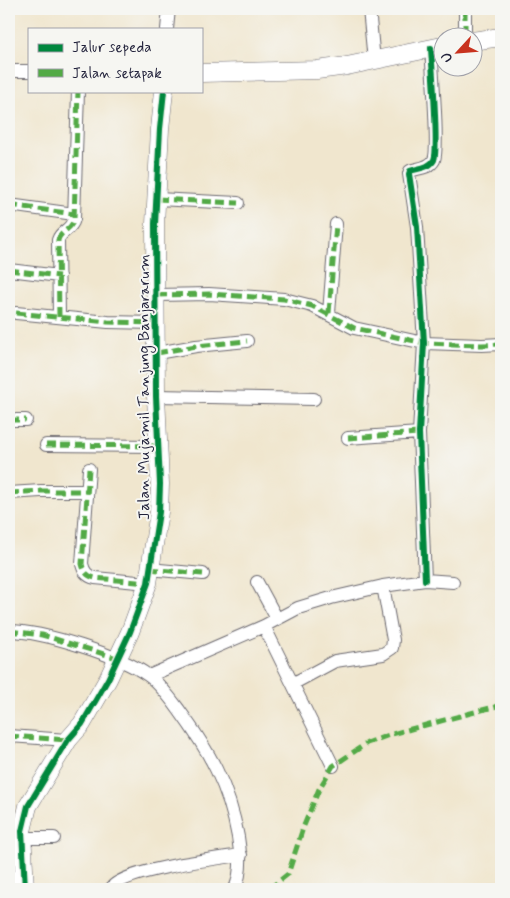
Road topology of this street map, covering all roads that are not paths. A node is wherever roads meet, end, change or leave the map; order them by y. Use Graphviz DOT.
graph roads {
  1 [pos="168,9"];
  2 [pos="369,9"];
  3 [pos="465,9"];
  4 [pos="168,28"];
  5 [pos="466,28"];
  6 [pos="501,37"];
  7 [pos="482,40"];
  8 [pos="432,48"];
  9 [pos="374,60"];
  10 [pos="28,71"];
  11 [pos="9,72"];
  12 [pos="202,74"];
  13 [pos="436,78"];
  14 [pos="78,92"];
  15 [pos="164,92"];
  16 [pos="157,199"];
  17 [pos="238,203"];
  18 [pos="9,205"];
  19 [pos="74,214"];
  20 [pos="336,224"];
  21 [pos="9,270"];
  22 [pos="59,276"];
  23 [pos="157,295"];
  24 [pos="16,313"];
  25 [pos="329,313"];
  26 [pos="59,318"];
  27 [pos="156,323"];
  28 [pos="247,341"];
  29 [pos="424,343"];
  30 [pos="501,344"];
  31 [pos="157,353"];
  32 [pos="156,396"];
  33 [pos="314,399"];
  34 [pos="9,420"];
  35 [pos="26,420"];
  36 [pos="420,433"];
  37 [pos="348,438"];
  38 [pos="46,445"];
  39 [pos="159,446"];
  40 [pos="88,469"];
  41 [pos="86,491"];
  42 [pos="9,493"];
  43 [pos="203,574"];
  44 [pos="148,576"];
  45 [pos="425,580"];
  46 [pos="257,582"];
  47 [pos="453,582"];
  48 [pos="382,586"];
  49 [pos="277,619"];
  50 [pos="264,626"];
  51 [pos="9,631"];
  52 [pos="117,658"];
  53 [pos="149,676"];
  54 [pos="294,683"];
  55 [pos="9,736"];
  56 [pos="68,740"];
  57 [pos="333,766"];
  58 [pos="22,838"];
  59 [pos="54,838"];
  60 [pos="241,855"];
  61 [pos="19,881"];
  62 [pos="111,889"];
  63 [pos="235,889"];
  1 -- 4 [label="street"];
  2 -- 9 [label="street"];
  3 -- 5 [label="street"];
  6 -- 7 [label="street"];
  8 -- 9 [label="street"];
  9 -- 12 [label="street"];
  10 -- 11 [label="street"];
  13 -- 29 [label="street"];
  14 -- 19 [label="street"];
  15 -- 16 [label="street, Jalan Mujamil Tanjung Banjararum"];
  16 -- 17 [label="street"];
  16 -- 23 [label="street, Jalan Mujamil Tanjung Banjararum"];
  18 -- 19 [label="street"];
  19 -- 22 [label="street"];
  20 -- 25 [label="street"];
  21 -- 22 [label="street"];
  22 -- 26 [label="street"];
  23 -- 25 [label="street"];
  23 -- 27 [label="street, Jalan Mujamil Tanjung Banjararum"];
  24 -- 26 [label="street"];
  25 -- 29 [label="street"];
  26 -- 27 [label="street"];
  27 -- 31 [label="street, Jalan Mujamil Tanjung Banjararum"];
  28 -- 31 [label="street"];
  29 -- 30 [label="street"];
  29 -- 36 [label="street"];
  31 -- 32 [label="street, Jalan Mujamil Tanjung Banjararum"];
  32 -- 33 [label="street"];
  32 -- 39 [label="street, Jalan Mujamil Tanjung Banjararum"];
  34 -- 35 [label="street"];
  36 -- 37 [label="street"];
  36 -- 45 [label="street"];
  38 -- 39 [label="street"];
  39 -- 44 [label="street, Jalan Mujamil Tanjung Banjararum"];
  40 -- 41 [label="street"];
  41 -- 42 [label="street"];
  41 -- 44 [label="street"];
  43 -- 44 [label="street"];
  44 -- 52 [label="street, Jalan Mujamil Tanjung Banjararum"];
  45 -- 47 [label="street"];
  45 -- 48 [label="street"];
  46 -- 49 [label="street"];
  48 -- 49 [label="street"];
  48 -- 54 [label="street"];
  49 -- 50 [label="street"];
  50 -- 53 [label="street"];
  50 -- 54 [label="street"];
  51 -- 52 [label="street"];
  52 -- 53 [label="street"];
  52 -- 56 [label="street, Jalan Mujamil Tanjung Banjararum"];
  53 -- 60 [label="street"];
  54 -- 57 [label="street"];
  55 -- 56 [label="street"];
  56 -- 58 [label="street, Jalan Mujamil Tanjung Banjararum"];
  58 -- 59 [label="street"];
  58 -- 61 [label="street, Jalan Mujamil Tanjung Banjararum"];
  60 -- 62 [label="street"];
  60 -- 63 [label="street"];
}
